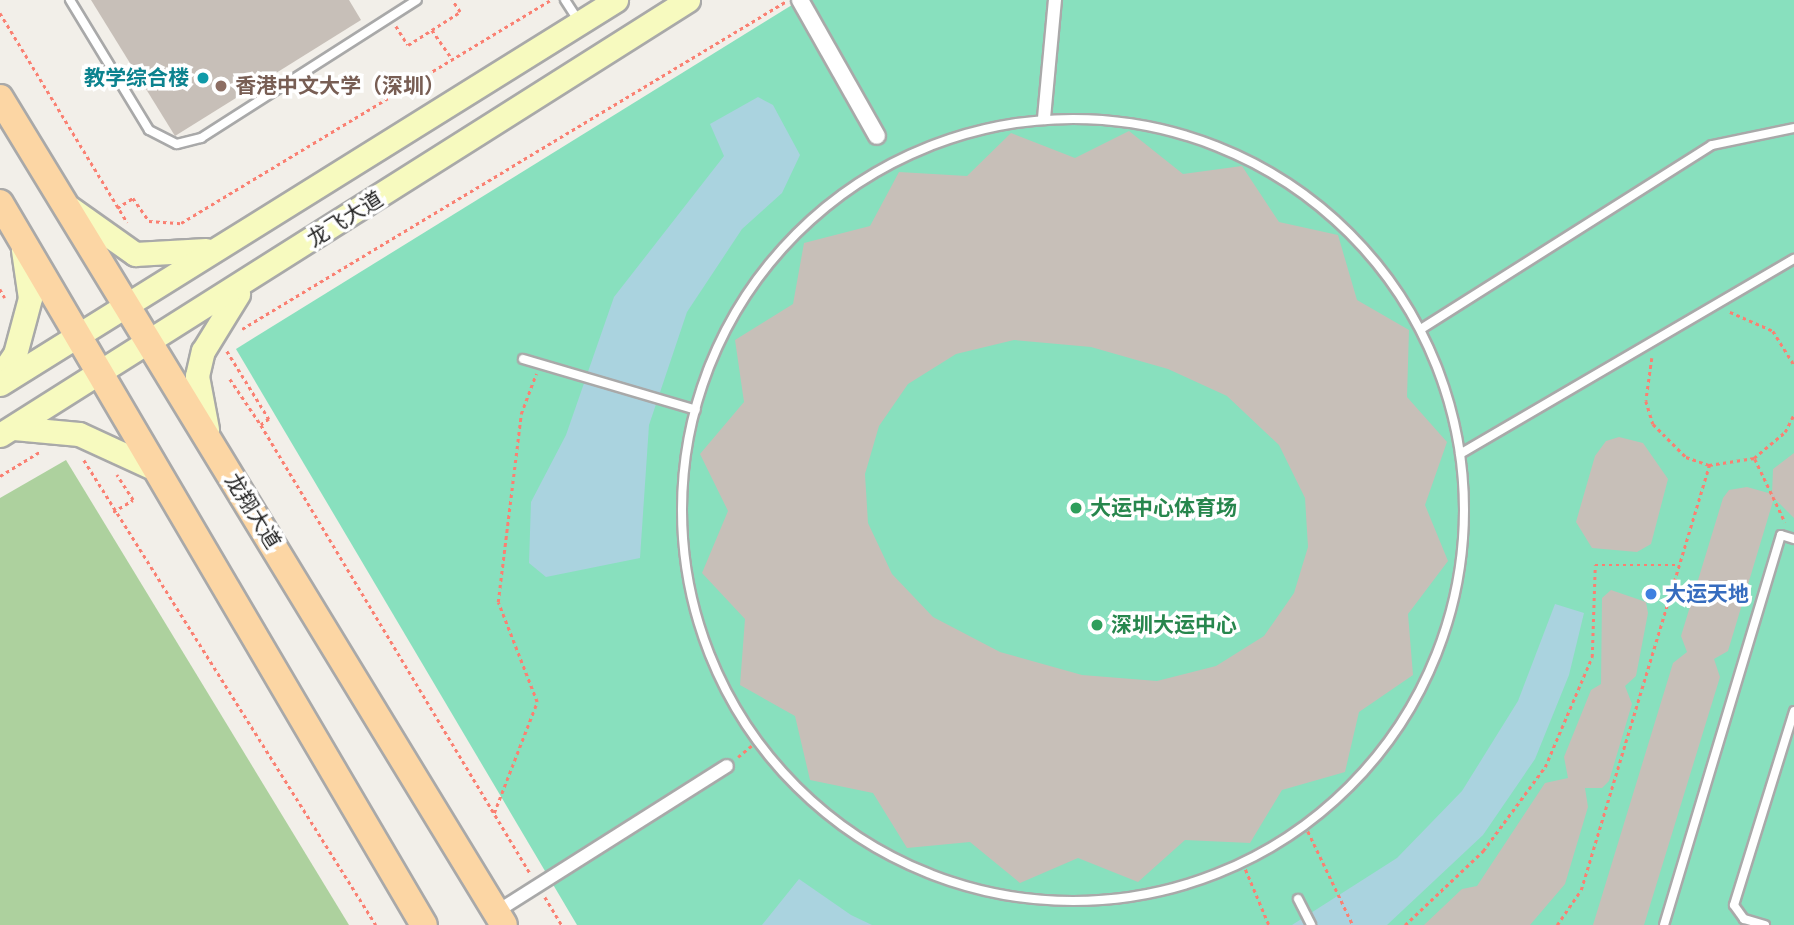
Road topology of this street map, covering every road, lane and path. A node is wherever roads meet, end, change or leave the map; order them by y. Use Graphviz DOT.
graph roads {
  1 [pos="70,0"];
  2 [pos="417,0"];
  3 [pos="452,0"];
  4 [pos="550,0"];
  5 [pos="565,0"];
  6 [pos="615,0"];
  7 [pos="688,0"];
  8 [pos="788,0"];
  9 [pos="800,0"];
  10 [pos="1055,0"];
  11 [pos="0,13"];
  12 [pos="390,17"];
  13 [pos="579,23"];
  14 [pos="432,30"];
  15 [pos="453,59"];
  16 [pos="0,98"];
  17 [pos="1044,118"];
  18 [pos="1794,128"];
  19 [pos="877,136"];
  20 [pos="0,203"];
  21 [pos="65,204"];
  22 [pos="117,208"];
  23 [pos="135,233"];
  24 [pos="21,240"];
  25 [pos="222,246"];
  26 [pos="1794,259"];
  27 [pos="252,277"];
  28 [pos="0,289"];
  29 [pos="5,298"];
  30 [pos="127,304"];
  31 [pos="1720,312"];
  32 [pos="1421,329"];
  33 [pos="76,335"];
  34 [pos="150,342"];
  35 [pos="1653,354"];
  36 [pos="523,359"];
  37 [pos="540,365"];
  38 [pos="1794,365"];
  39 [pos="99,374"];
  40 [pos="0,376"];
  41 [pos="230,379"];
  42 [pos="0,384"];
  43 [pos="696,411"];
  44 [pos="1794,414"];
  45 [pos="261,425"];
  46 [pos="5,432"];
  47 [pos="209,439"];
  48 [pos="56,452"];
  49 [pos="1460,454"];
  50 [pos="82,457"];
  51 [pos="1754,458"];
  52 [pos="1709,465"];
  53 [pos="153,468"];
  54 [pos="115,472"];
  55 [pos="0,476"];
  56 [pos="113,512"];
  57 [pos="1781,535"];
  58 [pos="1794,539"];
  59 [pos="1679,565"];
  60 [pos="1794,711"];
  61 [pos="757,741"];
  62 [pos="727,766"];
  63 [pos="494,813"];
  64 [pos="1305,825"];
  65 [pos="1243,863"];
  66 [pos="538,885"];
  67 [pos="1298,899"];
  68 [pos="500,918"];
  69 [pos="376,925"];
  70 [pos="424,925"];
  71 [pos="562,925"];
  72 [pos="1269,925"];
  73 [pos="1311,925"];
  74 [pos="1353,925"];
  75 [pos="1405,925"];
  76 [pos="1557,925"];
  77 [pos="1664,925"];
  78 [pos="1765,925"];
  1 -- 12 [label="lane"];
  2 -- 12 [label="lane"];
  3 -- 14 [label="path"];
  4 -- 15 [label="path"];
  5 -- 13 [label="lane"];
  6 -- 13 [label="main road, 龙飞大道"];
  7 -- 27 [label="main road, 龙飞大道"];
  8 -- 45 [label="path"];
  9 -- 19 [label="street"];
  10 -- 17 [label="street"];
  11 -- 22 [label="path"];
  12 -- 14 [label="path"];
  13 -- 25 [label="main road, 龙飞大道"];
  14 -- 15 [label="path"];
  15 -- 22 [label="path"];
  16 -- 21 [label="main road, 龙翔大道"];
  17 -- 32 [label="lane"];
  17 -- 43 [label="lane"];
  18 -- 32 [label="lane"];
  20 -- 24 [label="main road"];
  21 -- 25 [label="main road"];
  21 -- 30 [label="main road, 龙翔大道"];
  22 -- 23 [label="path"];
  24 -- 33 [label="main road"];
  24 -- 40 [label="main road"];
  25 -- 30 [label="main road, 龙飞大道"];
  26 -- 49 [label="lane"];
  27 -- 34 [label="main road, 龙飞大道"];
  27 -- 47 [label="main road"];
  28 -- 29 [label="path"];
  30 -- 33 [label="main road, 龙飞大道"];
  30 -- 34 [label="main road, 龙翔大道"];
  31 -- 38 [label="path"];
  32 -- 49 [label="lane"];
  33 -- 39 [label="main road"];
  33 -- 42 [label="main road, 龙飞大道"];
  34 -- 39 [label="main road, 龙飞大道"];
  34 -- 47 [label="main road, 龙翔大道"];
  35 -- 52 [label="path"];
  36 -- 37 [label="lane"];
  37 -- 43 [label="lane"];
  37 -- 63 [label="path"];
  39 -- 46 [label="main road, 龙飞大道"];
  39 -- 53 [label="main road"];
  41 -- 45 [label="path"];
  43 -- 61 [label="lane"];
  44 -- 51 [label="path"];
  45 -- 63 [label="path"];
  46 -- 53 [label="main road"];
  47 -- 68 [label="main road, 龙翔大道"];
  48 -- 55 [label="path"];
  49 -- 64 [label="lane"];
  50 -- 56 [label="path"];
  51 -- 52 [label="path"];
  51 -- 57 [label="path"];
  52 -- 59 [label="path"];
  53 -- 70 [label="main road"];
  54 -- 56 [label="path"];
  56 -- 69 [label="path"];
  57 -- 58 [label="lane"];
  57 -- 77 [label="lane"];
  59 -- 75 [label="path"];
  59 -- 76 [label="path"];
  60 -- 78 [label="lane"];
  61 -- 62 [label="path"];
  61 -- 65 [label="lane"];
  62 -- 66 [label="street"];
  63 -- 66 [label="path"];
  64 -- 65 [label="lane"];
  64 -- 74 [label="path"];
  65 -- 72 [label="path"];
  66 -- 68 [label="street"];
  66 -- 71 [label="path"];
  67 -- 73 [label="lane"];
}
